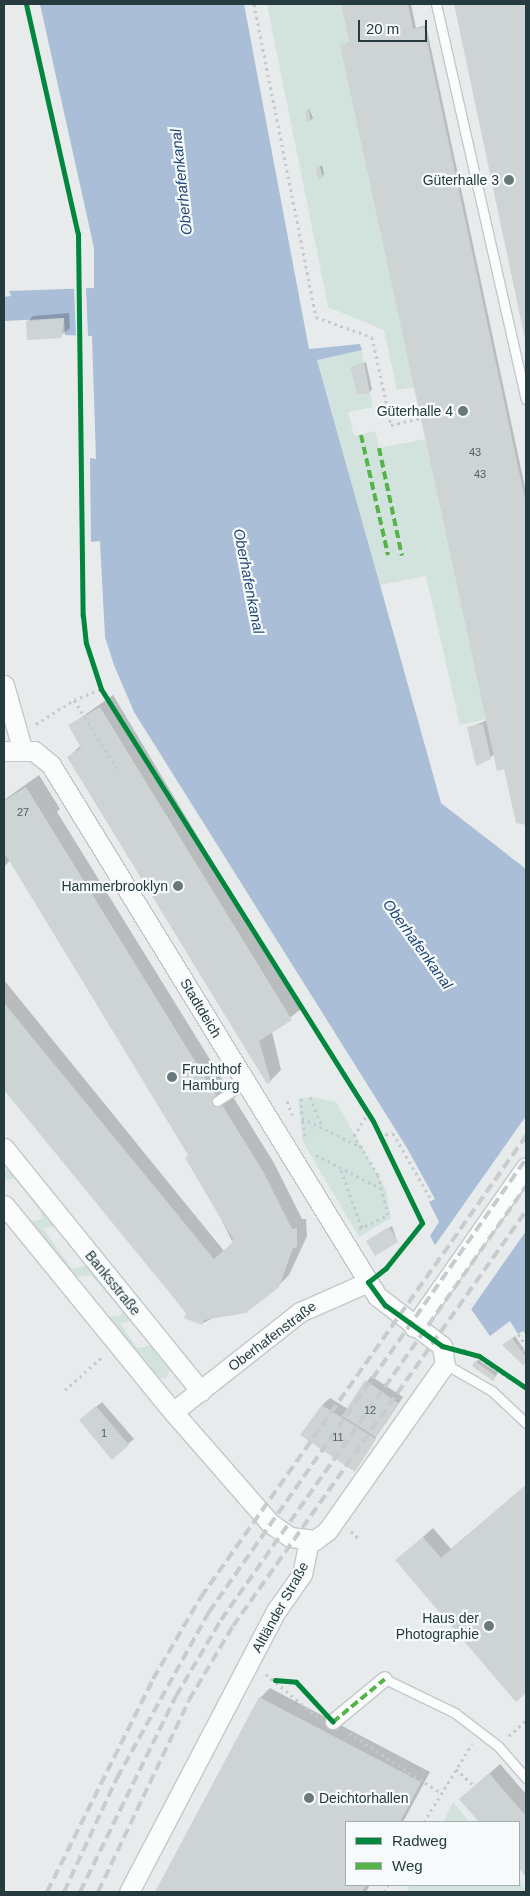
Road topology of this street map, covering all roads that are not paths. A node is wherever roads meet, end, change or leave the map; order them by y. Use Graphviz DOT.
graph roads {
  1 [pos="436,4"];
  2 [pos="526,399"];
  3 [pos="4,685"];
  4 [pos="15,745"];
  5 [pos="246,1082"];
  6 [pos="217,1101"];
  7 [pos="4,1148"];
  8 [pos="526,1167"];
  9 [pos="4,1205"];
  10 [pos="368,1282"];
  11 [pos="414,1327"];
  12 [pos="444,1355"];
  13 [pos="201,1391"];
  14 [pos="173,1412"];
  15 [pos="526,1423"];
  16 [pos="309,1540"];
  17 [pos="385,1679"];
  18 [pos="333,1722"];
  19 [pos="526,1778"];
  20 [pos="129,1892"];
  1 -- 2 [label="lane"];
  3 -- 4 [label="street"];
  4 -- 5 [label="street, Stadtdeich"];
  5 -- 6 [label="lane"];
  5 -- 10 [label="street, Stadtdeich"];
  7 -- 13 [label="street, Banksstraße"];
  8 -- 11 [label="street"];
  9 -- 14 [label="street"];
  10 -- 11 [label="street"];
  10 -- 13 [label="street, Oberhafenstraße"];
  11 -- 12 [label="street"];
  12 -- 15 [label="lane"];
  12 -- 16 [label="street"];
  13 -- 14 [label="street"];
  14 -- 16 [label="street"];
  16 -- 20 [label="street, Altländer Straße"];
  17 -- 18 [label="street"];
  17 -- 19 [label="lane"];
}
